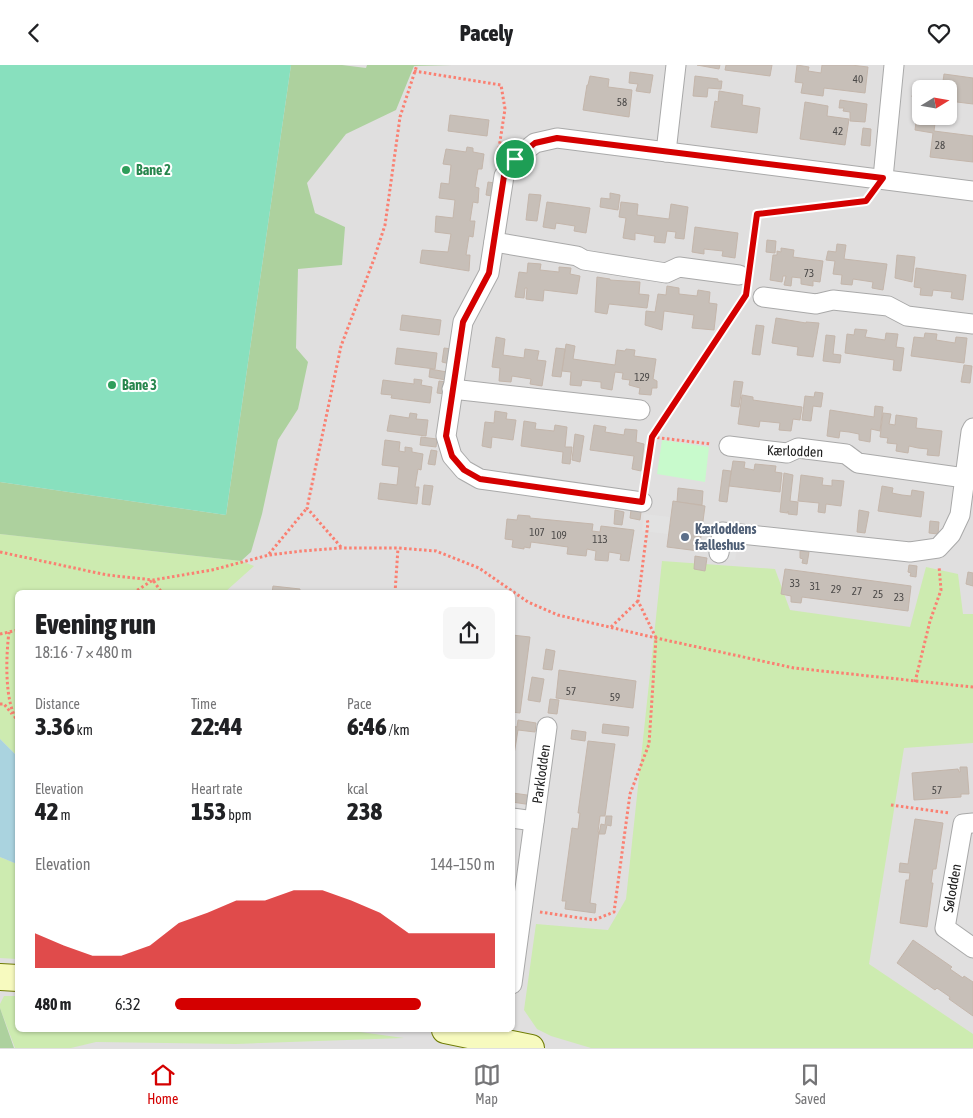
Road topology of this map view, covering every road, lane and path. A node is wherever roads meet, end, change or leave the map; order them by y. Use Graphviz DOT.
graph roads {
  1 [pos="416,65"];
  2 [pos="676,65"];
  3 [pos="894,65"];
  4 [pos="414,71"];
  5 [pos="666,152"];
  6 [pos="883,178"];
  7 [pos="503,183"];
  8 [pos="973,191"];
  9 [pos="494,241"];
  10 [pos="744,271"];
  11 [pos="755,297"];
  12 [pos="973,324"];
  13 [pos="452,389"];
  14 [pos="640,410"];
  15 [pos="973,428"];
  16 [pos="652,437"];
  17 [pos="729,446"];
  18 [pos="965,478"];
  19 [pos="642,502"];
  20 [pos="307,508"];
  21 [pos="341,548"];
  22 [pos="398,548"];
  23 [pos="938,548"];
  24 [pos="0,552"];
  25 [pos="719,553"];
  26 [pos="269,555"];
  27 [pos="153,580"];
  28 [pos="138,590"];
  29 [pos="160,590"];
  30 [pos="395,590"];
  31 [pos="511,590"];
  32 [pos="515,593"];
  33 [pos="638,601"];
  34 [pos="611,627"];
  35 [pos="15,631"];
  36 [pos="9,632"];
  37 [pos="0,634"];
  38 [pos="656,638"];
  39 [pos="915,682"];
  40 [pos="973,687"];
  41 [pos="0,704"];
  42 [pos="12,715"];
  43 [pos="15,718"];
  44 [pos="547,727"];
  45 [pos="891,805"];
  46 [pos="515,819"];
  47 [pos="534,821"];
  48 [pos="968,823"];
  49 [pos="522,910"];
  50 [pos="973,948"];
  51 [pos="515,962"];
  52 [pos="0,977"];
  53 [pos="15,978"];
  54 [pos="457,1032"];
  55 [pos="505,1040"];
  56 [pos="532,1048"];
  1 -- 4 [label="path"];
  2 -- 5 [label="street"];
  3 -- 6 [label="street"];
  4 -- 7 [label="path"];
  4 -- 20 [label="path"];
  5 -- 6 [label="street"];
  5 -- 7 [label="street"];
  6 -- 8 [label="street"];
  6 -- 10 [label="path"];
  7 -- 9 [label="street"];
  9 -- 10 [label="street"];
  9 -- 13 [label="street"];
  11 -- 12 [label="street"];
  11 -- 16 [label="path"];
  13 -- 14 [label="street"];
  13 -- 19 [label="street"];
  15 -- 18 [label="street"];
  16 -- 17 [label="path"];
  16 -- 19 [label="path"];
  17 -- 18 [label="street, Kærlodden"];
  18 -- 23 [label="street"];
  19 -- 33 [label="path"];
  20 -- 21 [label="path"];
  20 -- 26 [label="path"];
  21 -- 22 [label="path"];
  21 -- 26 [label="path"];
  22 -- 30 [label="path"];
  22 -- 31 [label="path"];
  23 -- 25 [label="street"];
  23 -- 39 [label="path"];
  24 -- 27 [label="path"];
  26 -- 27 [label="path"];
  27 -- 28 [label="path"];
  27 -- 29 [label="path"];
  32 -- 34 [label="path"];
  33 -- 34 [label="path"];
  33 -- 38 [label="path"];
  34 -- 38 [label="path"];
  35 -- 36 [label="path"];
  36 -- 37 [label="path"];
  36 -- 42 [label="path"];
  38 -- 39 [label="path"];
  38 -- 49 [label="path"];
  39 -- 40 [label="path"];
  41 -- 42 [label="path"];
  42 -- 43 [label="path"];
  44 -- 47 [label="street, Parklodden"];
  45 -- 48 [label="path"];
  46 -- 47 [label="street, Parklodden"];
  47 -- 49 [label="street, Parklodden"];
  48 -- 50 [label="street, Sølodden"];
  49 -- 51 [label="street, Parklodden"];
  52 -- 53 [label="street"];
  54 -- 55 [label="street"];
  55 -- 56 [label="street"];
}
